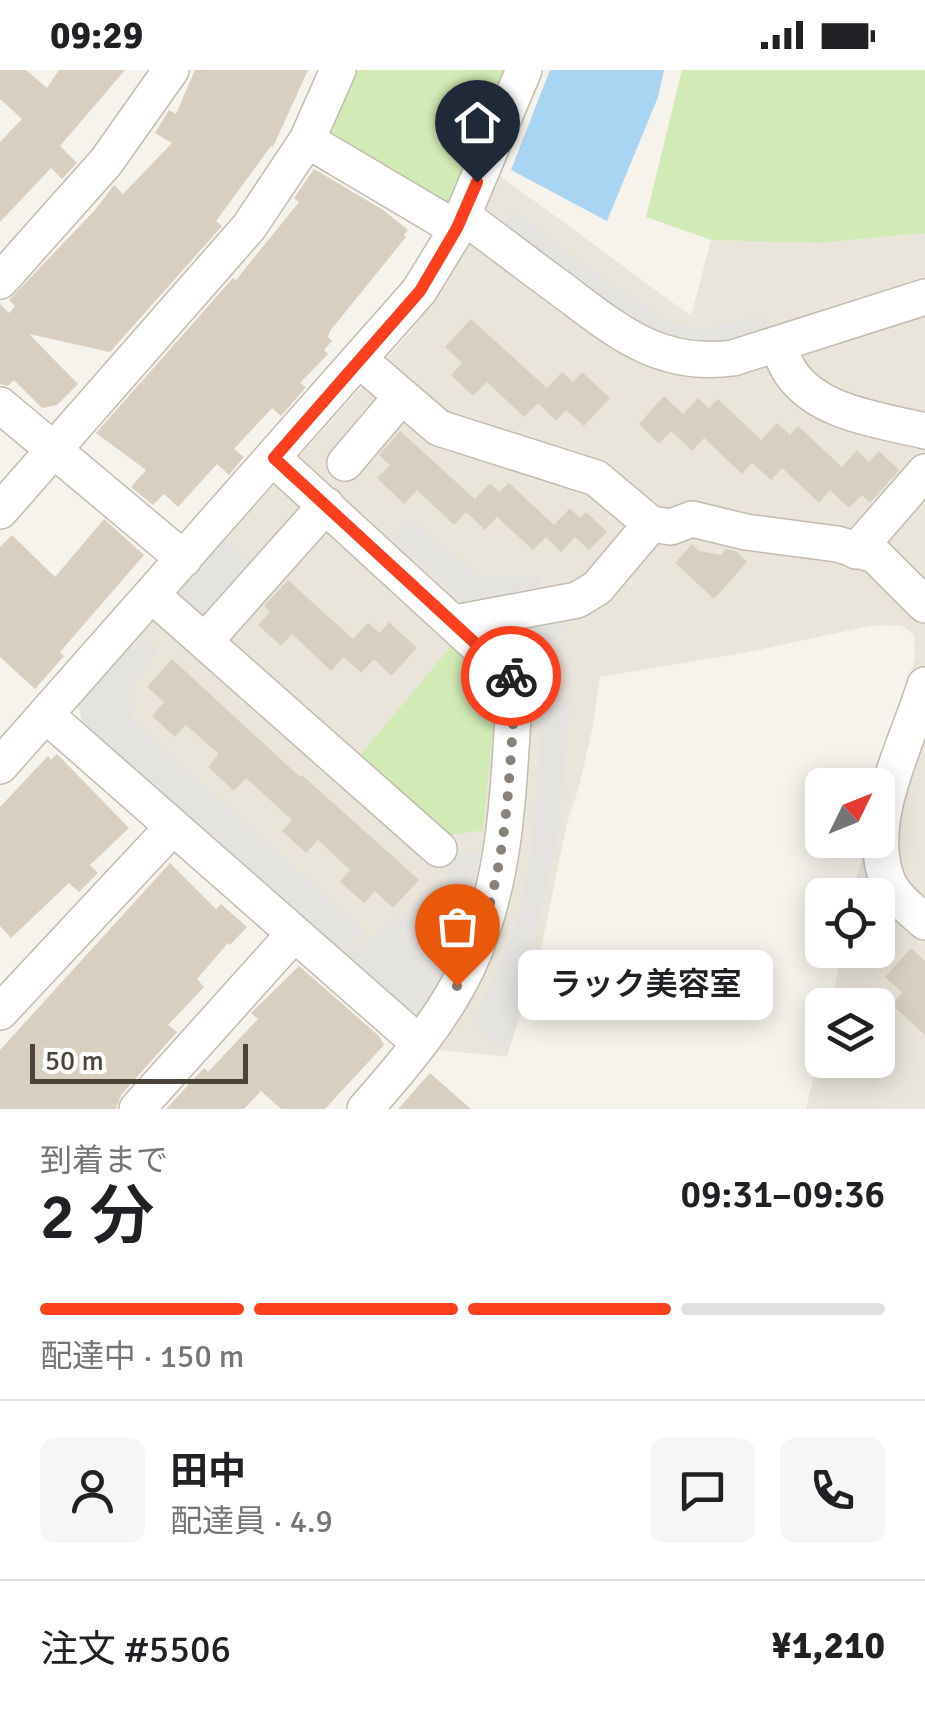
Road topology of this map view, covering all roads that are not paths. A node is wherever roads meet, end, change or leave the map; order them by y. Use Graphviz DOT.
graph roads {
  1 [pos="171,70"];
  2 [pos="338,70"];
  3 [pos="524,70"];
  4 [pos="307,140"];
  5 [pos="460,222"];
  6 [pos="0,281"];
  7 [pos="925,297"];
  8 [pos="778,345"];
  9 [pos="360,360"];
  10 [pos="402,396"];
  11 [pos="0,404"];
  12 [pos="925,431"];
  13 [pos="53,450"];
  14 [pos="274,458"];
  15 [pos="345,463"];
  16 [pos="925,472"];
  17 [pos="326,505"];
  18 [pos="0,511"];
  19 [pos="650,524"];
  20 [pos="856,550"];
  21 [pos="184,559"];
  22 [pos="152,595"];
  23 [pos="925,605"];
  24 [pos="455,623"];
  25 [pos="205,641"];
  26 [pos="922,707"];
  27 [pos="46,715"];
  28 [pos="0,766"];
  29 [pos="173,827"];
  30 [pos="439,849"];
  31 [pos="925,922"];
  32 [pos="294,934"];
  33 [pos="0,1012"];
  34 [pos="419,1043"];
  35 [pos="137,1109"];
  36 [pos="364,1109"];
  1 -- 6 [label="street"];
  2 -- 4 [label="street"];
  3 -- 5 [label="street"];
  4 -- 5 [label="street"];
  4 -- 13 [label="street"];
  5 -- 8 [label="street"];
  5 -- 9 [label="street"];
  7 -- 8 [label="street"];
  8 -- 12 [label="street"];
  9 -- 10 [label="street"];
  9 -- 14 [label="street"];
  10 -- 15 [label="street"];
  10 -- 19 [label="street"];
  11 -- 13 [label="street"];
  13 -- 18 [label="street"];
  13 -- 21 [label="street"];
  14 -- 17 [label="street"];
  14 -- 21 [label="street"];
  16 -- 20 [label="street"];
  17 -- 24 [label="street"];
  17 -- 25 [label="street"];
  19 -- 20 [label="street"];
  19 -- 24 [label="street"];
  20 -- 23 [label="street"];
  21 -- 22 [label="street"];
  22 -- 25 [label="street"];
  22 -- 27 [label="street"];
  24 -- 34 [label="street"];
  25 -- 30 [label="street"];
  26 -- 31 [label="street"];
  27 -- 28 [label="street"];
  27 -- 29 [label="street"];
  29 -- 32 [label="street"];
  29 -- 33 [label="street"];
  32 -- 34 [label="street"];
  32 -- 35 [label="street"];
  34 -- 36 [label="street"];
}
